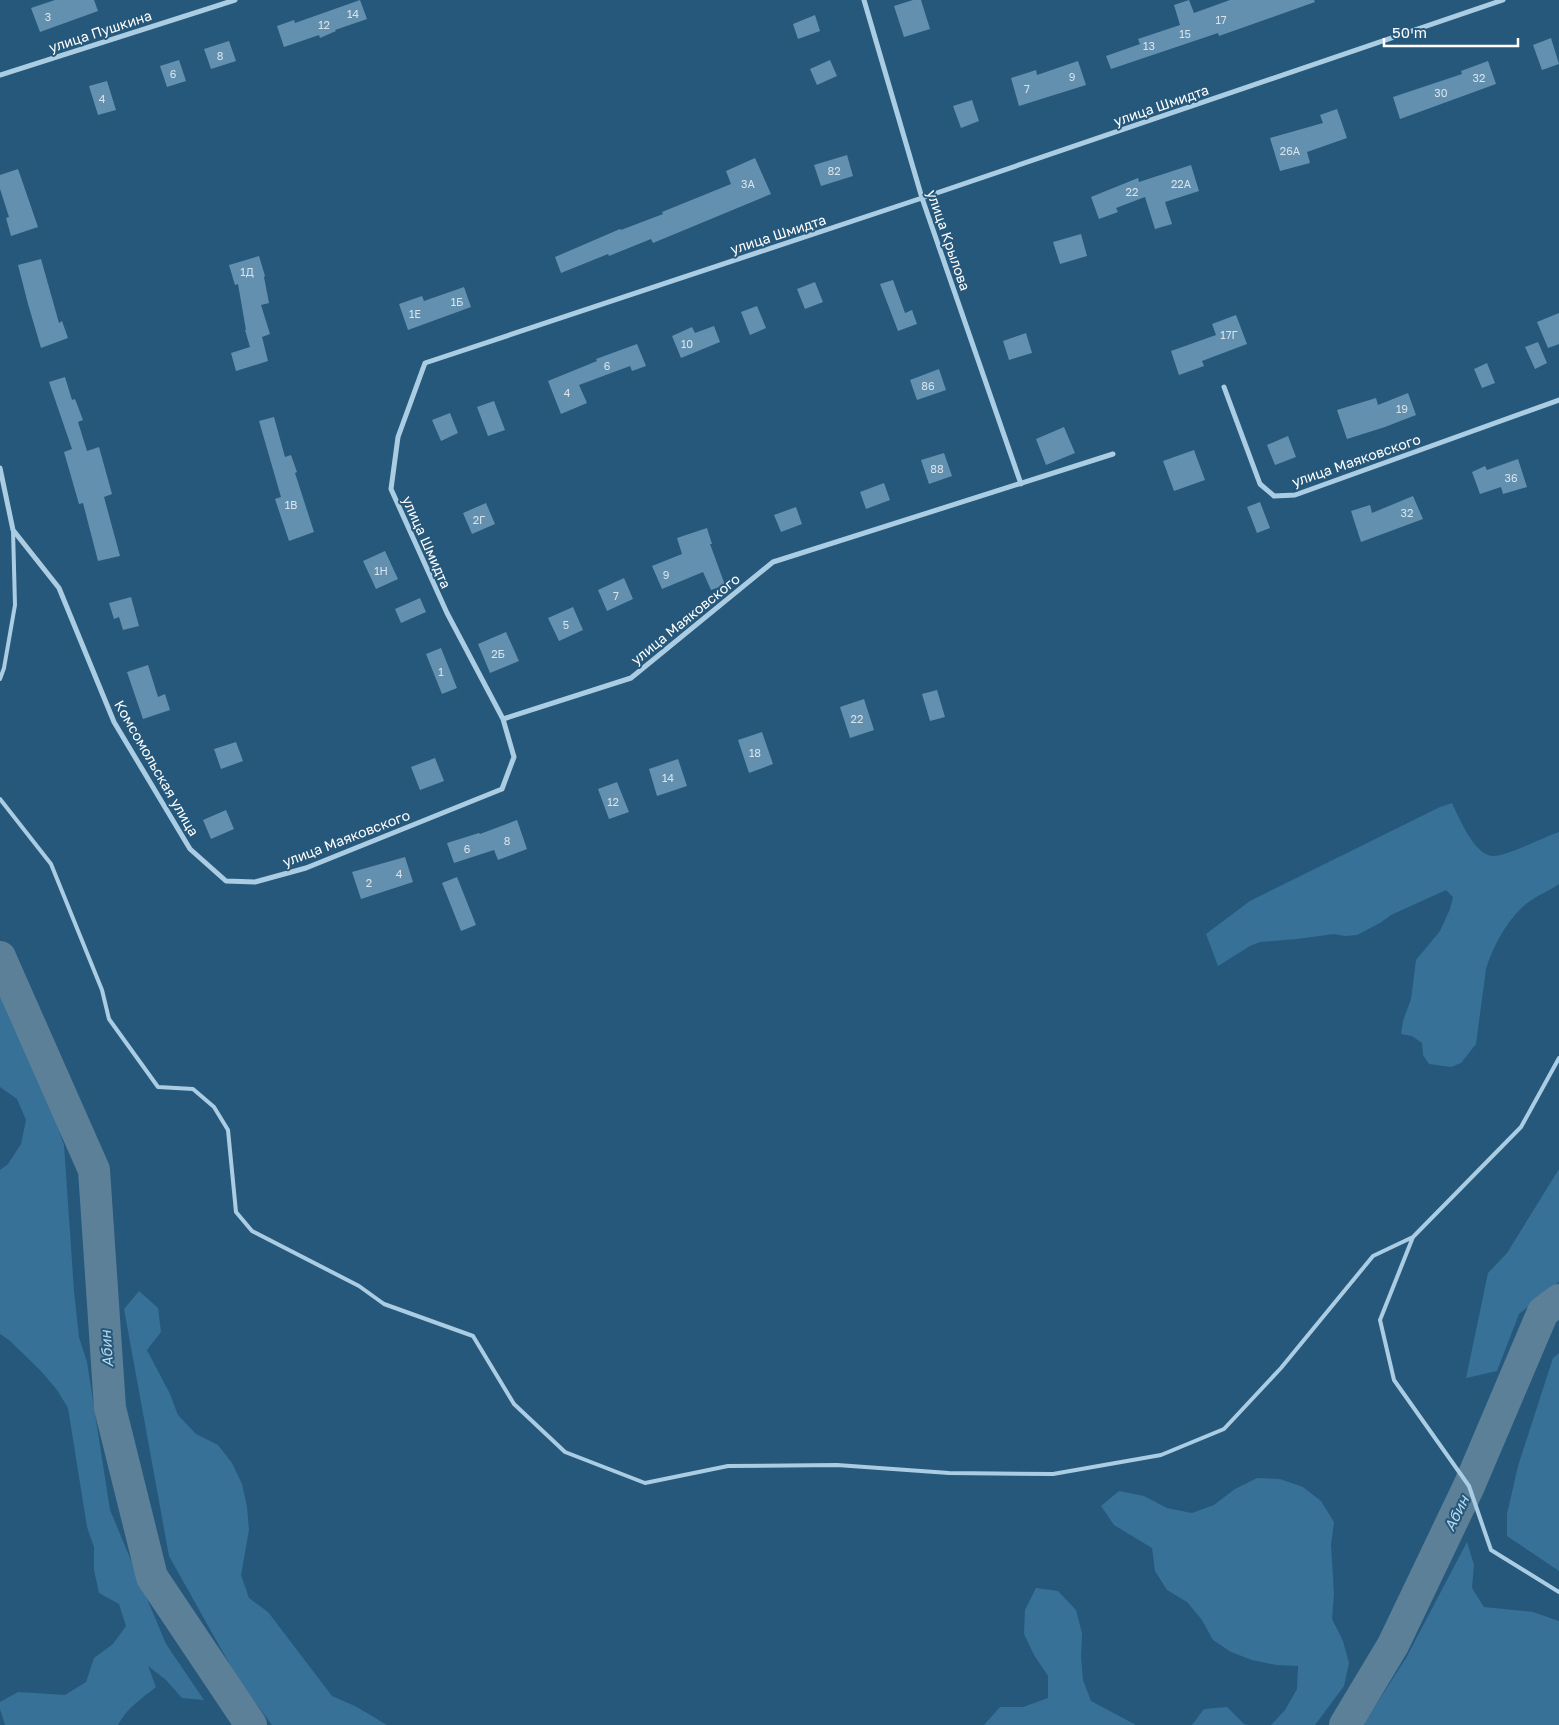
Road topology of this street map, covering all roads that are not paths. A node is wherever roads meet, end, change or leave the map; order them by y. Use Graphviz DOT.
graph roads {
  1 [pos="235,0"];
  2 [pos="864,0"];
  3 [pos="1503,0"];
  4 [pos="0,74"];
  5 [pos="922,198"];
  6 [pos="1224,387"];
  7 [pos="1559,400"];
  8 [pos="1113,454"];
  9 [pos="0,468"];
  10 [pos="1021,484"];
  11 [pos="13,530"];
  12 [pos="0,679"];
  13 [pos="503,719"];
  14 [pos="0,799"];
  15 [pos="226,881"];
  16 [pos="1559,1058"];
  17 [pos="1413,1237"];
  18 [pos="1559,1592"];
  1 -- 4 [label="street, улица Пушкина"];
  2 -- 5 [label="street, улица Крылова"];
  3 -- 5 [label="street, улица Шмидта"];
  5 -- 10 [label="street, улица Крылова"];
  5 -- 13 [label="street, улица Шмидта"];
  6 -- 7 [label="street, улица Маяковского"];
  8 -- 10 [label="street, улица Маяковского"];
  9 -- 11 [label="street, Комсомольская улица"];
  10 -- 13 [label="street, улица Маяковского"];
  11 -- 12 [label="lane"];
  11 -- 15 [label="street, Комсомольская улица"];
  13 -- 15 [label="street, улица Маяковского"];
  14 -- 17 [label="lane"];
  16 -- 17 [label="lane"];
  17 -- 18 [label="lane"];
}
